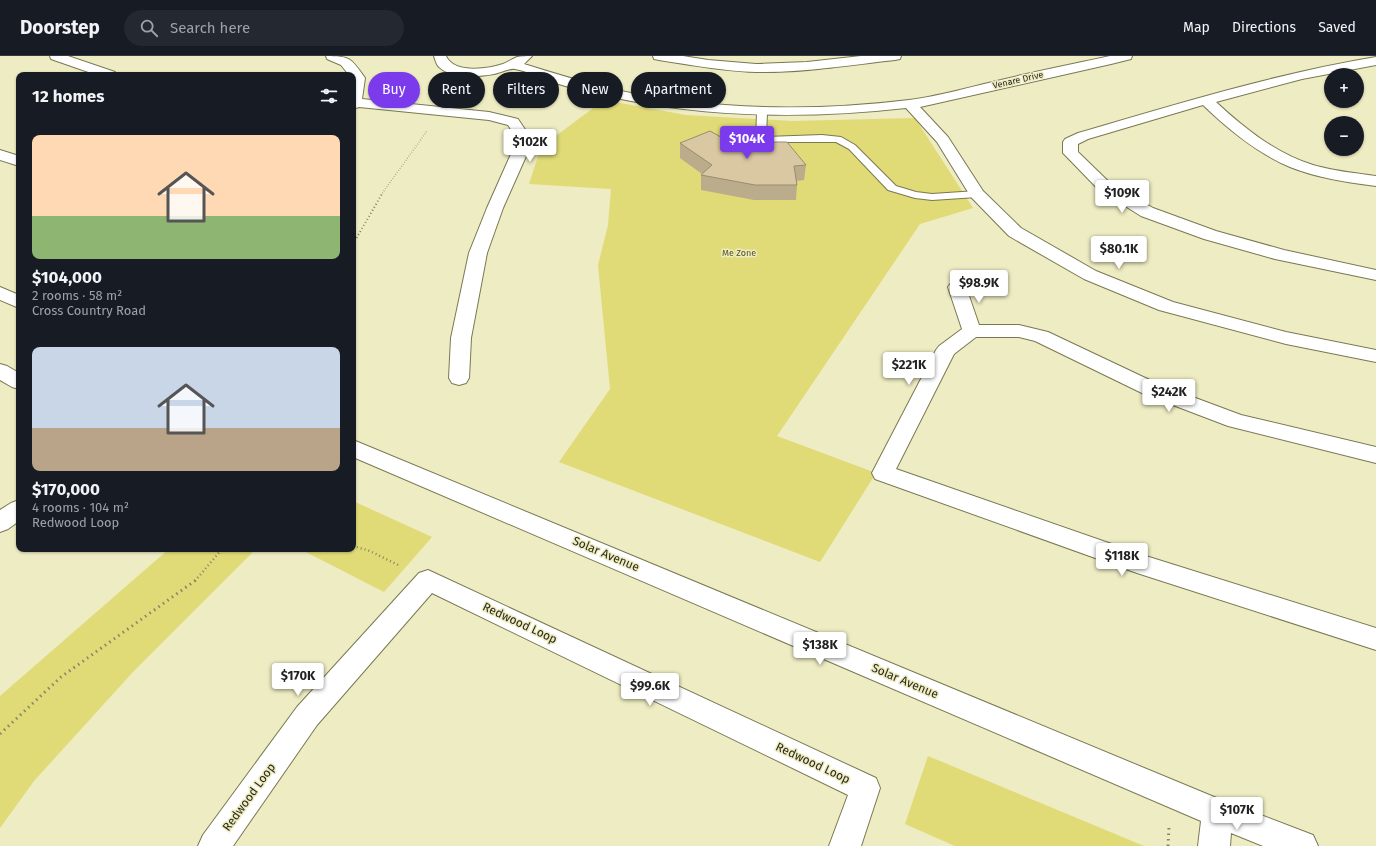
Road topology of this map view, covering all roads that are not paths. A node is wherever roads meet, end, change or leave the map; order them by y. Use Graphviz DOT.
graph roads {
  1 [pos="56,56"];
  2 [pos="332,56"];
  3 [pos="440,56"];
  4 [pos="526,56"];
  5 [pos="659,56"];
  6 [pos="1126,56"];
  7 [pos="887,57"];
  8 [pos="1376,61"];
  9 [pos="515,65"];
  10 [pos="101,72"];
  11 [pos="354,72"];
  12 [pos="356,75"];
  13 [pos="356,90"];
  14 [pos="1207,101"];
  15 [pos="356,103"];
  16 [pos="910,104"];
  17 [pos="762,113"];
  18 [pos="0,155"];
  19 [pos="16,160"];
  20 [pos="1376,170"];
  21 [pos="1356,178"];
  22 [pos="1376,181"];
  23 [pos="976,194"];
  24 [pos="1376,274"];
  25 [pos="957,286"];
  26 [pos="0,294"];
  27 [pos="16,301"];
  28 [pos="972,332"];
  29 [pos="1376,356"];
  30 [pos="0,372"];
  31 [pos="459,378"];
  32 [pos="16,380"];
  33 [pos="356,449"];
  34 [pos="1376,455"];
  35 [pos="16,511"];
  36 [pos="0,523"];
  37 [pos="1376,639"];
  38 [pos="1217,812"];
  39 [pos="214,846"];
  40 [pos="845,846"];
  41 [pos="1214,846"];
  42 [pos="1302,846"];
  1 -- 10 [label="street"];
  2 -- 11 [label="street"];
  3 -- 9 [label="street"];
  4 -- 9 [label="street"];
  5 -- 7 [label="street"];
  6 -- 16 [label="street, Venare Drive"];
  8 -- 14 [label="street"];
  9 -- 17 [label="street, Venare Drive"];
  12 -- 13 [label="street"];
  14 -- 21 [label="street"];
  14 -- 24 [label="street"];
  15 -- 31 [label="street"];
  16 -- 17 [label="street, Venare Drive"];
  16 -- 23 [label="street"];
  17 -- 23 [label="lane"];
  18 -- 19 [label="street"];
  20 -- 21 [label="street"];
  21 -- 22 [label="street"];
  23 -- 29 [label="street"];
  25 -- 28 [label="street"];
  26 -- 27 [label="street"];
  28 -- 34 [label="street"];
  28 -- 37 [label="street"];
  30 -- 32 [label="street"];
  33 -- 38 [label="street, Solar Avenue"];
  35 -- 36 [label="street"];
  38 -- 41 [label="street"];
  38 -- 42 [label="street, Solar Avenue"];
  39 -- 40 [label="street, Redwood Loop"];
}
